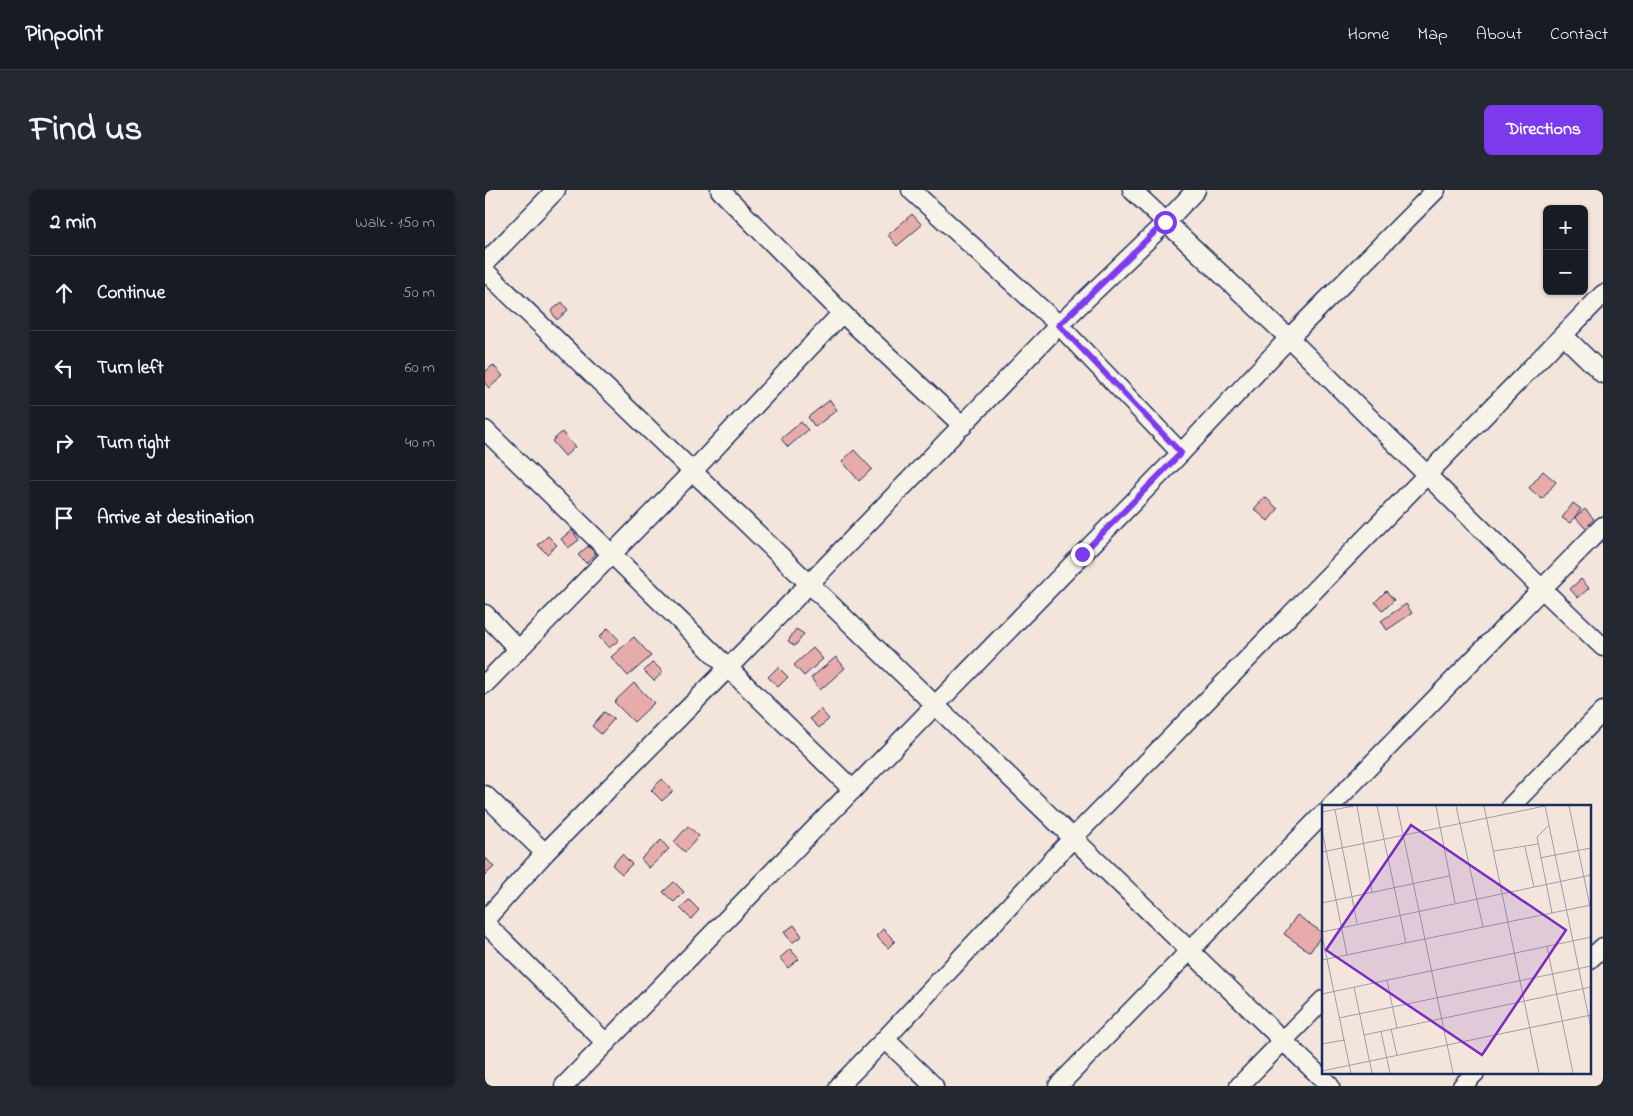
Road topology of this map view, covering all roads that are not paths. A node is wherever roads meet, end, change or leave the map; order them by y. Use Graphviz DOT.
graph roads {
  1 [pos="556,190"];
  2 [pos="720,190"];
  3 [pos="911,190"];
  4 [pos="1132,190"];
  5 [pos="1196,190"];
  6 [pos="1436,190"];
  7 [pos="1165,222"];
  8 [pos="485,263"];
  9 [pos="485,271"];
  10 [pos="1603,294"];
  11 [pos="842,313"];
  12 [pos="1059,325"];
  13 [pos="1563,335"];
  14 [pos="1289,338"];
  15 [pos="1603,374"];
  16 [pos="963,426"];
  17 [pos="485,430"];
  18 [pos="1181,453"];
  19 [pos="693,471"];
  20 [pos="1427,474"];
  21 [pos="1603,526"];
  22 [pos="611,554"];
  23 [pos="809,584"];
  24 [pos="1541,588"];
  25 [pos="485,614"];
  26 [pos="1603,647"];
  27 [pos="518,649"];
  28 [pos="728,668"];
  29 [pos="485,684"];
  30 [pos="935,705"];
  31 [pos="1603,712"];
  32 [pos="853,790"];
  33 [pos="485,795"];
  34 [pos="1332,805"];
  35 [pos="1512,805"];
  36 [pos="1322,815"];
  37 [pos="1073,838"];
  38 [pos="545,853"];
  39 [pos="485,922"];
  40 [pos="1603,947"];
  41 [pos="1190,952"];
  42 [pos="1591,958"];
  43 [pos="1322,1001"];
  44 [pos="885,1039"];
  45 [pos="1283,1041"];
  46 [pos="606,1042"];
  47 [pos="1474,1074"];
  48 [pos="564,1086"];
  49 [pos="839,1086"];
  50 [pos="934,1086"];
  51 [pos="1058,1086"];
  52 [pos="1239,1086"];
  53 [pos="1329,1086"];
  54 [pos="1462,1086"];
  1 -- 8 [label="street"];
  2 -- 11 [label="street"];
  3 -- 12 [label="street"];
  4 -- 7 [label="street"];
  5 -- 7 [label="street"];
  6 -- 14 [label="street"];
  7 -- 12 [label="street"];
  7 -- 14 [label="street"];
  9 -- 19 [label="street"];
  10 -- 13 [label="street"];
  11 -- 16 [label="street"];
  11 -- 19 [label="street"];
  12 -- 16 [label="street"];
  12 -- 18 [label="street"];
  13 -- 15 [label="street"];
  13 -- 20 [label="street"];
  14 -- 18 [label="street"];
  14 -- 20 [label="street"];
  16 -- 23 [label="street"];
  17 -- 22 [label="street"];
  18 -- 30 [label="street"];
  19 -- 22 [label="street"];
  19 -- 23 [label="street"];
  20 -- 24 [label="street"];
  20 -- 37 [label="street"];
  21 -- 24 [label="street"];
  22 -- 27 [label="street"];
  22 -- 28 [label="street"];
  23 -- 28 [label="street"];
  23 -- 30 [label="street"];
  24 -- 26 [label="street"];
  24 -- 34 [label="street"];
  25 -- 27 [label="street"];
  27 -- 29 [label="street"];
  28 -- 32 [label="street"];
  28 -- 38 [label="street"];
  30 -- 32 [label="street"];
  30 -- 37 [label="street"];
  31 -- 35 [label="street"];
  32 -- 46 [label="street"];
  33 -- 38 [label="street"];
  36 -- 41 [label="street"];
  37 -- 41 [label="street"];
  37 -- 44 [label="street"];
  38 -- 39 [label="street"];
  39 -- 46 [label="street"];
  40 -- 42 [label="street"];
  41 -- 45 [label="street"];
  41 -- 51 [label="street"];
  43 -- 45 [label="street"];
  44 -- 49 [label="street"];
  44 -- 50 [label="street"];
  45 -- 52 [label="street"];
  45 -- 53 [label="street"];
  46 -- 48 [label="street"];
  47 -- 54 [label="street"];
}
